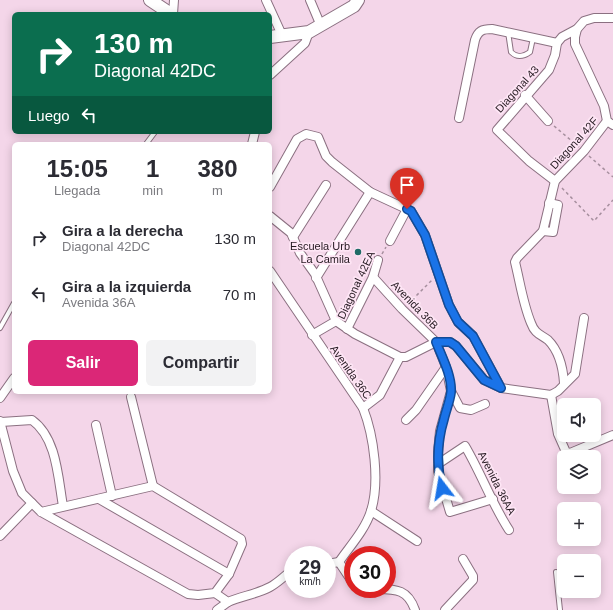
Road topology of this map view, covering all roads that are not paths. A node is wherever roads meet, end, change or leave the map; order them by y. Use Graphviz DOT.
graph roads {
  1 [pos="150,0"];
  2 [pos="174,0"];
  3 [pos="266,0"];
  4 [pos="310,0"];
  5 [pos="354,2"];
  6 [pos="169,12"];
  7 [pos="172,12"];
  8 [pos="269,12"];
  9 [pos="613,18"];
  10 [pos="272,22"];
  11 [pos="321,26"];
  12 [pos="577,29"];
  13 [pos="309,32"];
  14 [pos="508,32"];
  15 [pos="276,36"];
  16 [pos="533,38"];
  17 [pos="557,43"];
  18 [pos="272,73"];
  19 [pos="525,95"];
  20 [pos="459,118"];
  21 [pos="548,121"];
  22 [pos="610,123"];
  23 [pos="555,181"];
  24 [pos="272,183"];
  25 [pos="326,185"];
  26 [pos="370,192"];
  27 [pos="407,209"];
  28 [pos="272,218"];
  29 [pos="293,237"];
  30 [pos="390,241"];
  31 [pos="378,260"];
  32 [pos="272,274"];
  33 [pos="373,277"];
  34 [pos="316,278"];
  35 [pos="12,307"];
  36 [pos="584,318"];
  37 [pos="336,321"];
  38 [pos="0,328"];
  39 [pos="347,329"];
  40 [pos="312,335"];
  41 [pos="436,342"];
  42 [pos="400,357"];
  43 [pos="446,367"];
  44 [pos="12,381"];
  45 [pos="564,383"];
  46 [pos="501,388"];
  47 [pos="451,392"];
  48 [pos="551,394"];
  49 [pos="131,397"];
  50 [pos="0,398"];
  51 [pos="485,404"];
  52 [pos="363,408"];
  53 [pos="406,420"];
  54 [pos="0,422"];
  55 [pos="96,425"];
  56 [pos="613,435"];
  57 [pos="438,464"];
  58 [pos="153,486"];
  59 [pos="112,496"];
  60 [pos="99,499"];
  61 [pos="493,499"];
  62 [pos="32,503"];
  63 [pos="63,506"];
  64 [pos="371,511"];
  65 [pos="40,512"];
  66 [pos="509,530"];
  67 [pos="0,536"];
  68 [pos="417,541"];
  69 [pos="463,559"];
  70 [pos="336,562"];
  71 [pos="339,562"];
  72 [pos="344,570"];
  73 [pos="556,572"];
  74 [pos="229,574"];
  75 [pos="284,575"];
  76 [pos="396,589"];
  77 [pos="215,593"];
  78 [pos="228,602"];
  79 [pos="217,610"];
  80 [pos="415,610"];
  81 [pos="445,610"];
  82 [pos="560,610"];
  1 -- 6 [label="main road"];
  2 -- 7 [label="street"];
  3 -- 8 [label="street"];
  4 -- 11 [label="street"];
  5 -- 11 [label="main road"];
  9 -- 12 [label="street"];
  10 -- 15 [label="street"];
  11 -- 13 [label="main road"];
  12 -- 17 [label="street"];
  12 -- 22 [label="street"];
  13 -- 15 [label="main road"];
  13 -- 18 [label="street"];
  14 -- 16 [label="street"];
  14 -- 16 [label="lane"];
  14 -- 20 [label="street"];
  16 -- 17 [label="street"];
  17 -- 19 [label="street, Diagonal 43"];
  19 -- 21 [label="street"];
  19 -- 23 [label="street, Diagonal 43"];
  22 -- 23 [label="street, Diagonal 42F"];
  23 -- 45 [label="street, Diagonal 42F"];
  24 -- 26 [label="street"];
  25 -- 29 [label="street"];
  26 -- 27 [label="street"];
  26 -- 34 [label="street"];
  27 -- 30 [label="street"];
  27 -- 46 [label="street"];
  28 -- 29 [label="street"];
  29 -- 34 [label="street"];
  31 -- 33 [label="street, Diagonal 42EA"];
  32 -- 40 [label="street, Avenida 36C"];
  33 -- 39 [label="street, Diagonal 42EA"];
  33 -- 41 [label="street, Avenida 36B"];
  34 -- 37 [label="street"];
  35 -- 38 [label="lane"];
  36 -- 45 [label="street"];
  37 -- 39 [label="street"];
  37 -- 40 [label="street"];
  39 -- 42 [label="street"];
  40 -- 52 [label="street, Avenida 36C"];
  41 -- 42 [label="street"];
  41 -- 43 [label="street, Avenida 36B"];
  41 -- 46 [label="street"];
  42 -- 52 [label="street"];
  43 -- 47 [label="street, Avenida 36B"];
  43 -- 53 [label="street"];
  44 -- 50 [label="street"];
  45 -- 48 [label="street"];
  46 -- 48 [label="street"];
  47 -- 51 [label="street"];
  47 -- 57 [label="street, Avenida 36B"];
  48 -- 56 [label="street"];
  49 -- 58 [label="street"];
  52 -- 64 [label="street, Avenida 36C"];
  54 -- 62 [label="street"];
  54 -- 63 [label="street"];
  55 -- 59 [label="street"];
  57 -- 61 [label="street, Avenida 36AA"];
  57 -- 61 [label="street, Avenida 36B"];
  58 -- 59 [label="street"];
  58 -- 74 [label="street"];
  59 -- 60 [label="street"];
  60 -- 63 [label="street"];
  60 -- 74 [label="street"];
  61 -- 66 [label="street, Avenida 36AA"];
  62 -- 65 [label="street"];
  62 -- 67 [label="street"];
  63 -- 65 [label="street"];
  64 -- 68 [label="street"];
  64 -- 71 [label="street, Avenida 36C"];
  65 -- 77 [label="street"];
  69 -- 81 [label="street"];
  70 -- 71 [label="street"];
  71 -- 72 [label="street"];
  73 -- 82 [label="lane"];
  74 -- 77 [label="street"];
  75 -- 78 [label="street"];
  76 -- 80 [label="street"];
  77 -- 78 [label="street"];
  78 -- 79 [label="street"];
}
